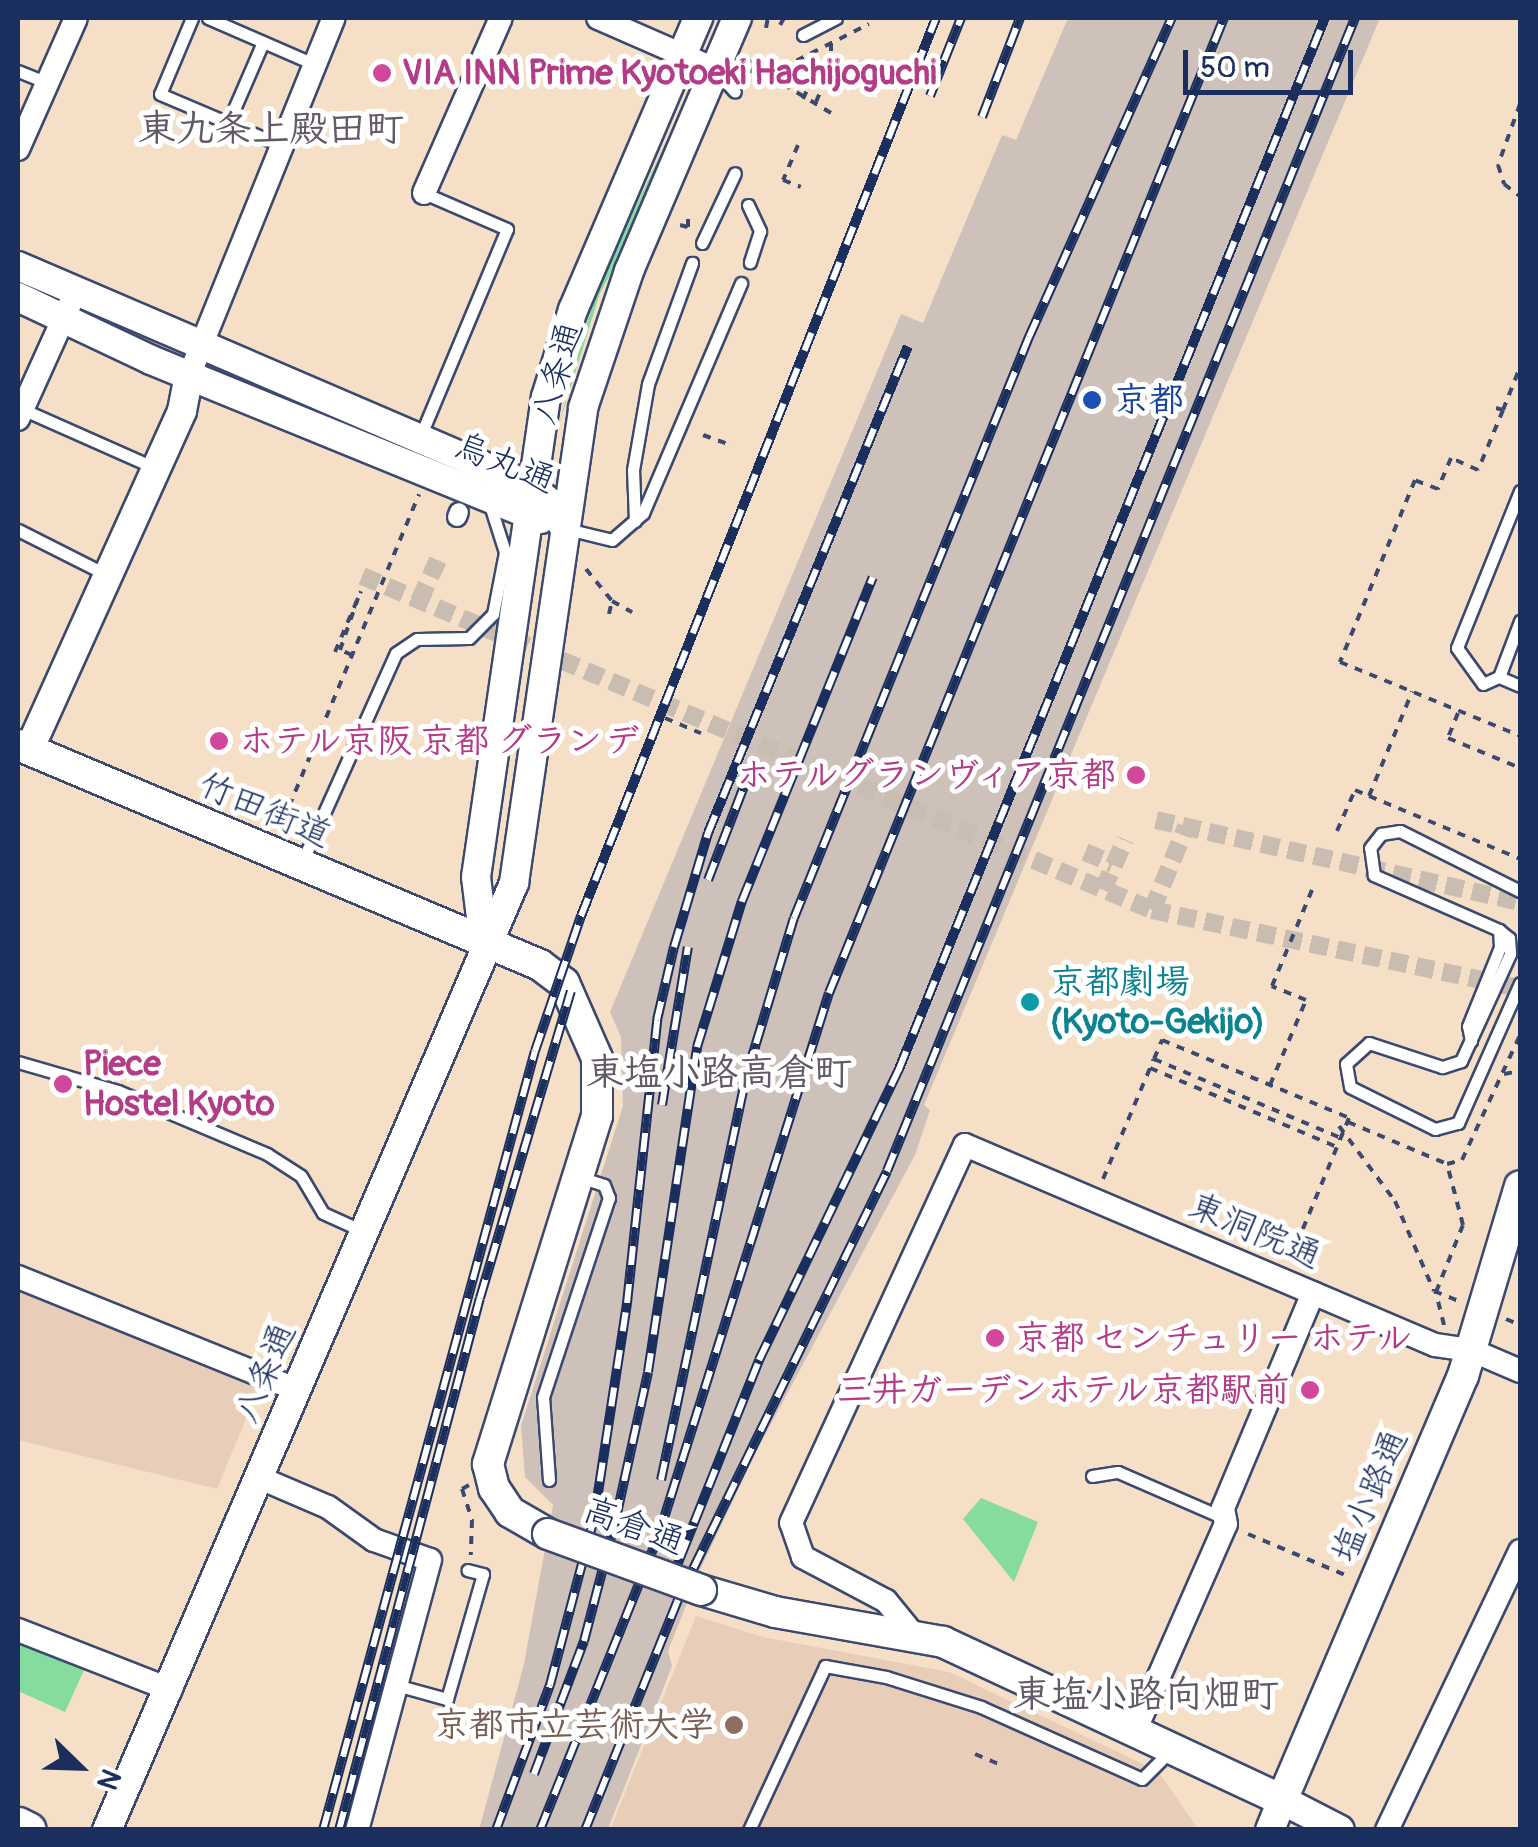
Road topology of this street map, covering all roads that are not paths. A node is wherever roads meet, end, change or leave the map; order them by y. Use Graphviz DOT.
graph roads {
  1 [pos="76,18"];
  2 [pos="192,18"];
  3 [pos="208,18"];
  4 [pos="334,18"];
  5 [pos="501,18"];
  6 [pos="598,18"];
  7 [pos="698,18"];
  8 [pos="737,18"];
  9 [pos="836,18"];
  10 [pos="803,35"];
  11 [pos="263,42"];
  12 [pos="682,54"];
  13 [pos="314,64"];
  14 [pos="746,66"];
  15 [pos="715,69"];
  16 [pos="18,71"];
  17 [pos="47,82"];
  18 [pos="735,92"];
  19 [pos="228,123"];
  20 [pos="280,145"];
  21 [pos="18,149"];
  22 [pos="733,184"];
  23 [pos="424,193"];
  24 [pos="748,205"];
  25 [pos="702,243"];
  26 [pos="750,262"];
  27 [pos="692,263"];
  28 [pos="18,266"];
  29 [pos="742,283"];
  30 [pos="76,293"];
  31 [pos="18,298"];
  32 [pos="64,319"];
  33 [pos="195,348"];
  34 [pos="189,376"];
  35 [pos="20,414"];
  36 [pos="419,438"];
  37 [pos="155,468"];
  38 [pos="1520,492"];
  39 [pos="528,499"];
  40 [pos="465,508"];
  41 [pos="634,525"];
  42 [pos="564,528"];
  43 [pos="18,530"];
  44 [pos="105,574"];
  45 [pos="1520,621"];
  46 [pos="1498,677"];
  47 [pos="1520,686"];
  48 [pos="23,747"];
  49 [pos="300,866"];
  50 [pos="1520,891"];
  51 [pos="484,942"];
  52 [pos="1520,983"];
  53 [pos="18,1062"];
  54 [pos="576,1176"];
  55 [pos="1520,1186"];
  56 [pos="365,1232"];
  57 [pos="18,1276"];
  58 [pos="1312,1294"];
  59 [pos="1472,1350"];
  60 [pos="1520,1371"];
  61 [pos="298,1390"];
  62 [pos="1092,1476"];
  63 [pos="260,1478"];
  64 [pos="549,1480"];
  65 [pos="1225,1521"];
  66 [pos="1520,1551"];
  67 [pos="468,1570"];
  68 [pos="18,1630"];
  69 [pos="913,1634"];
  70 [pos="396,1685"];
  71 [pos="171,1690"];
  72 [pos="1134,1731"];
  73 [pos="1172,1749"];
  74 [pos="1282,1800"];
  75 [pos="18,1825"];
  76 [pos="753,1828"];
  77 [pos="28,1830"];
  78 [pos="107,1830"];
  79 [pos="357,1830"];
  80 [pos="1270,1830"];
  81 [pos="1340,1830"];
  82 [pos="1387,1830"];
  1 -- 17 [label="street"];
  2 -- 19 [label="lane"];
  3 -- 11 [label="lane"];
  4 -- 13 [label="street"];
  5 -- 23 [label="street"];
  6 -- 12 [label="street"];
  7 -- 12 [label="street, 八条通"];
  8 -- 15 [label="street, 八条通"];
  9 -- 10 [label="lane"];
  11 -- 13 [label="lane"];
  11 -- 19 [label="lane"];
  12 -- 15 [label="street"];
  12 -- 39 [label="street, 八条通"];
  13 -- 20 [label="street"];
  14 -- 15 [label="lane"];
  15 -- 18 [label="lane"];
  15 -- 42 [label="street, 八条通"];
  16 -- 17 [label="lane"];
  17 -- 21 [label="street"];
  19 -- 20 [label="lane"];
  20 -- 33 [label="street"];
  22 -- 25 [label="lane"];
  23 -- 36 [label="lane"];
  24 -- 26 [label="lane"];
  27 -- 41 [label="lane"];
  28 -- 30 [label="street, 烏丸通"];
  29 -- 41 [label="lane"];
  30 -- 32 [label="street"];
  30 -- 33 [label="street, 烏丸通"];
  31 -- 32 [label="street, 烏丸通"];
  32 -- 34 [label="street, 烏丸通"];
  32 -- 35 [label="street"];
  33 -- 34 [label="street"];
  33 -- 36 [label="street, 烏丸通"];
  34 -- 37 [label="street"];
  34 -- 40 [label="street, 烏丸通"];
  35 -- 37 [label="lane"];
  36 -- 39 [label="street, 烏丸通"];
  37 -- 44 [label="street"];
  38 -- 46 [label="lane"];
  39 -- 40 [label="street, 烏丸通"];
  39 -- 42 [label="street, 烏丸通"];
  39 -- 51 [label="street, 八条通"];
  40 -- 49 [label="lane"];
  41 -- 42 [label="lane"];
  42 -- 51 [label="street, 八条通"];
  43 -- 44 [label="lane"];
  44 -- 48 [label="street"];
  45 -- 46 [label="lane"];
  46 -- 47 [label="lane"];
  48 -- 49 [label="main road, 竹田街道"];
  49 -- 51 [label="main road, 竹田街道"];
  50 -- 52 [label="lane"];
  51 -- 54 [label="main road, 高倉通"];
  51 -- 56 [label="street, 八条通"];
  53 -- 56 [label="lane"];
  54 -- 64 [label="lane"];
  54 -- 69 [label="main road, 高倉通, bridge"];
  55 -- 59 [label="main road, 塩小路通"];
  56 -- 61 [label="street, 八条通"];
  57 -- 61 [label="street"];
  58 -- 59 [label="street, 東洞院通"];
  58 -- 65 [label="street"];
  58 -- 69 [label="street, 東洞院通"];
  59 -- 60 [label="street, 東洞院通"];
  59 -- 74 [label="main road, 塩小路通"];
  61 -- 63 [label="street, 八条通"];
  62 -- 65 [label="lane"];
  63 -- 70 [label="street"];
  63 -- 71 [label="street, 八条通"];
  65 -- 72 [label="street"];
  66 -- 82 [label="street"];
  67 -- 70 [label="lane"];
  68 -- 71 [label="street"];
  69 -- 72 [label="main road, 高倉通"];
  70 -- 79 [label="street"];
  71 -- 78 [label="street, 八条通"];
  72 -- 73 [label="main road, 高倉通"];
  73 -- 74 [label="main road, 高倉通"];
  73 -- 76 [label="lane"];
  74 -- 80 [label="street, 塩小路通"];
  74 -- 81 [label="street, 高倉通"];
  75 -- 77 [label="highway"];
}
